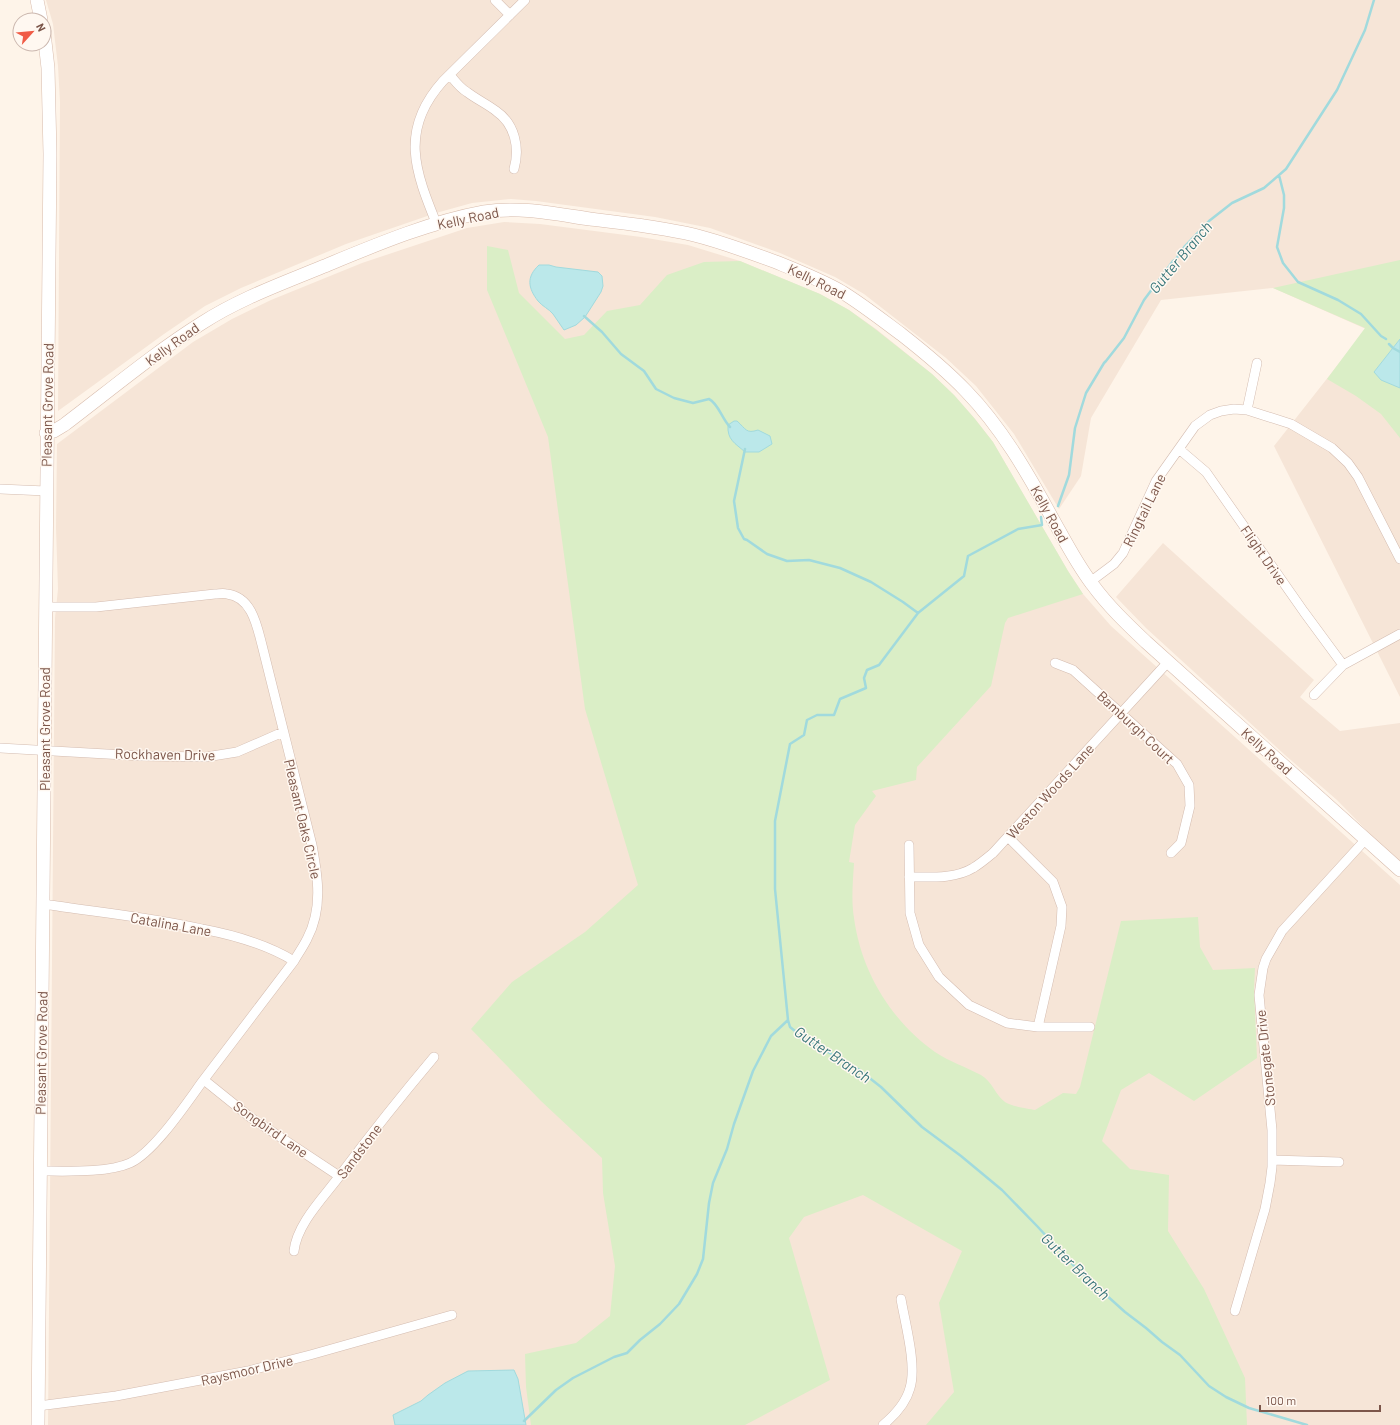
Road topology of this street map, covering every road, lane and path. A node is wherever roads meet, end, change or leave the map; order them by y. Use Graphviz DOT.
graph roads {
  1 [pos="37,0"];
  2 [pos="495,0"];
  3 [pos="525,0"];
  4 [pos="40,12"];
  5 [pos="510,15"];
  6 [pos="46,52"];
  7 [pos="450,75"];
  8 [pos="514,169"];
  9 [pos="437,224"];
  10 [pos="1257,364"];
  11 [pos="1247,410"];
  12 [pos="46,433"];
  13 [pos="1179,449"];
  14 [pos="0,489"];
  15 [pos="46,491"];
  16 [pos="1400,559"];
  17 [pos="1090,582"];
  18 [pos="44,607"];
  19 [pos="1400,634"];
  20 [pos="1168,662"];
  21 [pos="1055,663"];
  22 [pos="1344,665"];
  23 [pos="1314,695"];
  24 [pos="1122,712"];
  25 [pos="283,732"];
  26 [pos="0,748"];
  27 [pos="43,750"];
  28 [pos="1008,837"];
  29 [pos="1366,839"];
  30 [pos="910,845"];
  31 [pos="1171,853"];
  32 [pos="1400,870"];
  33 [pos="909,877"];
  34 [pos="43,904"];
  35 [pos="294,961"];
  36 [pos="1038,1027"];
  37 [pos="1090,1027"];
  38 [pos="434,1056"];
  39 [pos="204,1080"];
  40 [pos="1272,1160"];
  41 [pos="1339,1162"];
  42 [pos="40,1171"];
  43 [pos="339,1176"];
  44 [pos="294,1251"];
  45 [pos="901,1299"];
  46 [pos="1235,1310"];
  47 [pos="452,1315"];
  48 [pos="38,1406"];
  49 [pos="38,1425"];
  50 [pos="883,1425"];
  1 -- 4 [label="street"];
  2 -- 5 [label="street"];
  3 -- 5 [label="street"];
  5 -- 7 [label="street"];
  6 -- 12 [label="street, Pleasant Grove Road"];
  7 -- 8 [label="street"];
  7 -- 9 [label="street"];
  9 -- 12 [label="street, Kelly Road"];
  9 -- 17 [label="street, Kelly Road"];
  10 -- 11 [label="street"];
  11 -- 13 [label="street, Ringtail Lane"];
  11 -- 16 [label="street, Ringtail Lane"];
  12 -- 15 [label="street, Pleasant Grove Road"];
  13 -- 17 [label="street, Ringtail Lane"];
  13 -- 22 [label="street, Flight Drive"];
  14 -- 15 [label="street"];
  15 -- 18 [label="street, Pleasant Grove Road"];
  17 -- 20 [label="street, Kelly Road"];
  18 -- 25 [label="street, Pleasant Oaks Circle"];
  18 -- 27 [label="street, Pleasant Grove Road"];
  19 -- 22 [label="street"];
  20 -- 24 [label="street, Weston Woods Lane"];
  20 -- 29 [label="street, Kelly Road"];
  21 -- 24 [label="street, Bamburgh Court"];
  22 -- 23 [label="street"];
  24 -- 28 [label="street, Weston Woods Lane"];
  24 -- 31 [label="street, Bamburgh Court"];
  25 -- 27 [label="street, Rockhaven Drive"];
  25 -- 35 [label="street, Pleasant Oaks Circle"];
  26 -- 27 [label="street, Rockhaven Drive"];
  27 -- 34 [label="street, Pleasant Grove Road"];
  28 -- 33 [label="street, Weston Woods Lane"];
  28 -- 36 [label="street"];
  29 -- 32 [label="street, Kelly Road"];
  29 -- 40 [label="street, Stonegate Drive"];
  30 -- 33 [label="street"];
  33 -- 36 [label="street"];
  34 -- 35 [label="street, Catalina Lane"];
  34 -- 42 [label="street, Pleasant Grove Road"];
  35 -- 39 [label="street, Pleasant Oaks Circle"];
  36 -- 37 [label="street"];
  38 -- 43 [label="street, Sandstone"];
  39 -- 42 [label="street, Pleasant Oaks Circle"];
  39 -- 43 [label="street, Songbird Lane"];
  40 -- 41 [label="street"];
  40 -- 46 [label="street, Stonegate Drive"];
  42 -- 48 [label="street, Pleasant Grove Road"];
  43 -- 44 [label="street, Sandstone"];
  45 -- 50 [label="street"];
  47 -- 48 [label="street, Raysmoor Drive"];
  48 -- 49 [label="street, Pleasant Grove Road"];
}
